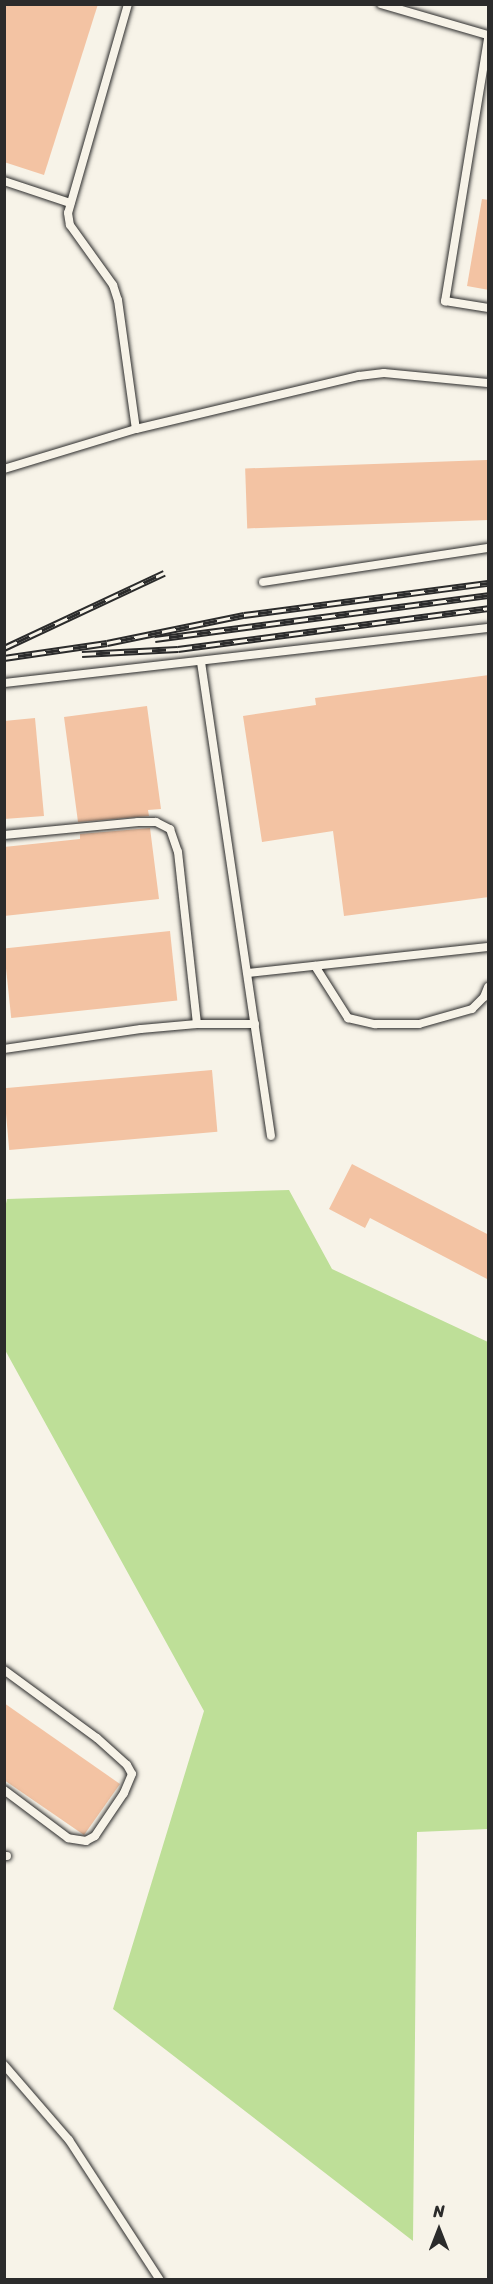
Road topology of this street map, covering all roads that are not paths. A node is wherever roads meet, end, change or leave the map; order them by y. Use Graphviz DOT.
graph roads {
  1 [pos="128,4"];
  2 [pos="381,4"];
  3 [pos="489,37"];
  4 [pos="4,181"];
  5 [pos="70,203"];
  6 [pos="489,308"];
  7 [pos="489,383"];
  8 [pos="136,429"];
  9 [pos="4,469"];
  10 [pos="489,548"];
  11 [pos="263,582"];
  12 [pos="489,628"];
  13 [pos="201,662"];
  14 [pos="4,683"];
  15 [pos="4,835"];
  16 [pos="489,947"];
  17 [pos="315,966"];
  18 [pos="248,974"];
  19 [pos="489,987"];
  20 [pos="197,1024"];
  21 [pos="255,1024"];
  22 [pos="4,1049"];
  23 [pos="271,1136"];
  24 [pos="4,1670"];
  25 [pos="4,1790"];
  26 [pos="4,2065"];
  27 [pos="160,2280"];
  1 -- 5 [label="lane"];
  2 -- 3 [label="lane"];
  3 -- 6 [label="lane"];
  4 -- 5 [label="lane"];
  5 -- 8 [label="lane"];
  7 -- 8 [label="lane"];
  8 -- 9 [label="lane"];
  10 -- 11 [label="lane"];
  12 -- 13 [label="lane"];
  13 -- 14 [label="lane"];
  13 -- 18 [label="lane"];
  15 -- 20 [label="lane"];
  16 -- 17 [label="lane"];
  17 -- 18 [label="lane"];
  17 -- 19 [label="lane"];
  18 -- 21 [label="lane"];
  20 -- 21 [label="lane"];
  20 -- 22 [label="lane"];
  21 -- 23 [label="lane"];
  24 -- 25 [label="lane"];
  26 -- 27 [label="lane"];
}
